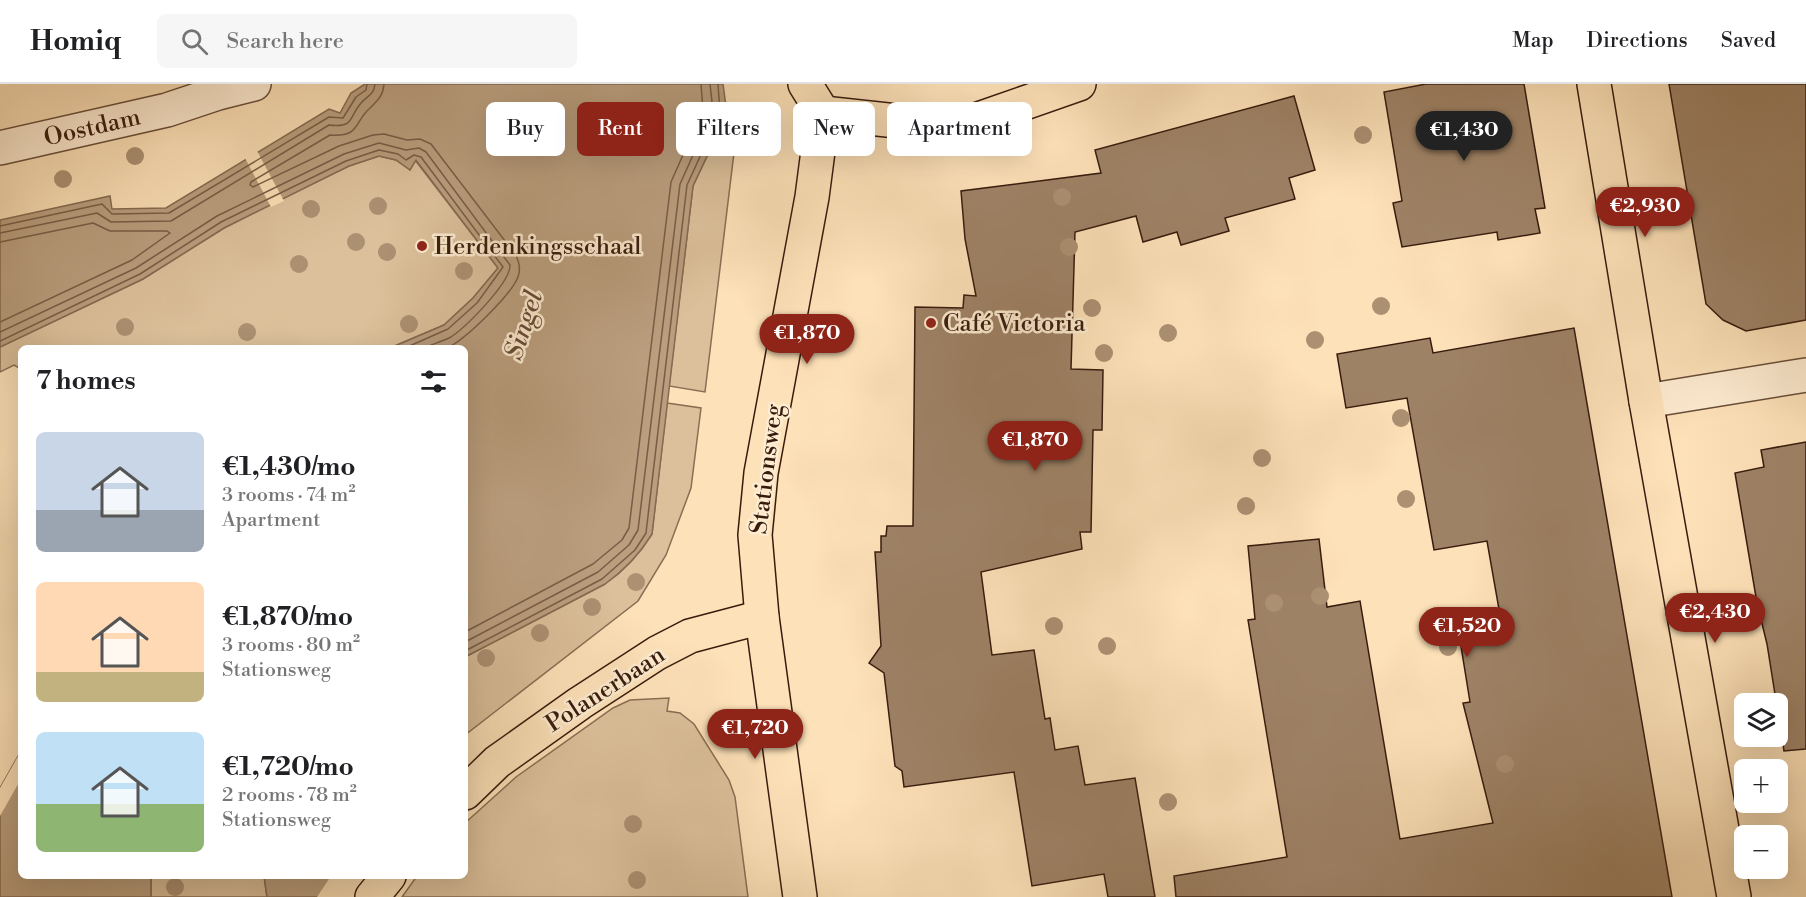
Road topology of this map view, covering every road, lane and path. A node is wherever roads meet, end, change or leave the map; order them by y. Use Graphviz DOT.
graph roads {
  1 [pos="254,84"];
  2 [pos="805,84"];
  3 [pos="1078,84"];
  4 [pos="1594,84"];
  5 [pos="222,88"];
  6 [pos="816,102"];
  7 [pos="875,119"];
  8 [pos="0,148"];
  9 [pos="817,156"];
  10 [pos="1806,375"];
  11 [pos="1646,401"];
  12 [pos="762,617"];
  13 [pos="468,790"];
  14 [pos="387,879"];
  15 [pos="372,897"];
  16 [pos="800,897"];
  17 [pos="1734,897"];
  1 -- 5 [label="street, Oostdam"];
  2 -- 6 [label="main road"];
  3 -- 7 [label="main road"];
  4 -- 11 [label="main road"];
  5 -- 8 [label="street, Oostdam"];
  9 -- 12 [label="main road, Stationsweg"];
  10 -- 11 [label="street"];
  11 -- 17 [label="main road"];
  12 -- 13 [label="main road, Polanerbaan"];
  12 -- 16 [label="main road, Stationsweg"];
  14 -- 15 [label="main road"];
}
